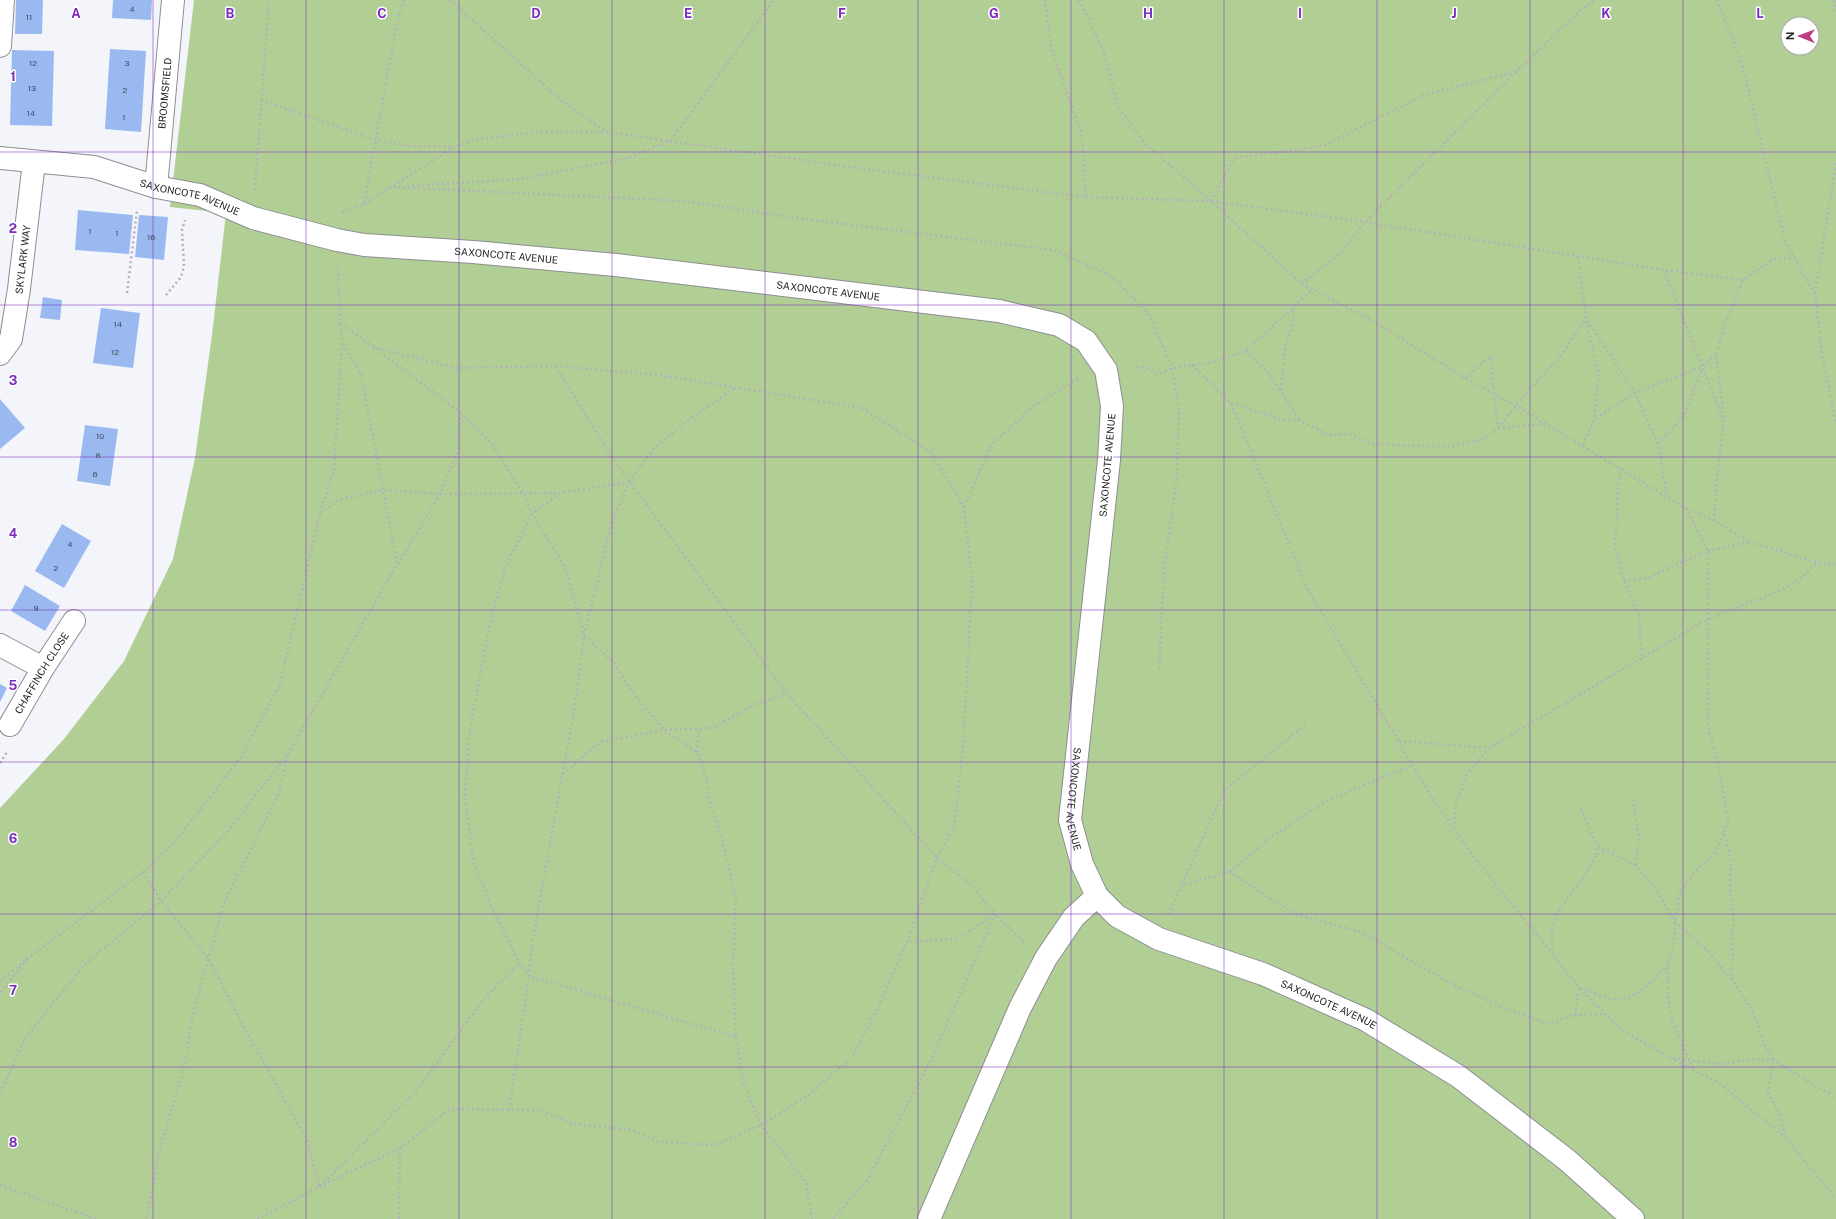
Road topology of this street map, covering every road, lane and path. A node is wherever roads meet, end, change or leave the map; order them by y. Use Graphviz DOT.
graph roads {
  1 [pos="3,0"];
  2 [pos="174,0"];
  3 [pos="269,0"];
  4 [pos="404,0"];
  5 [pos="450,0"];
  6 [pos="774,0"];
  7 [pos="1045,0"];
  8 [pos="1079,0"];
  9 [pos="1594,0"];
  10 [pos="1717,0"];
  11 [pos="1834,0"];
  12 [pos="1836,11"];
  13 [pos="0,46"];
  14 [pos="1518,70"];
  15 [pos="261,100"];
  16 [pos="607,132"];
  17 [pos="375,140"];
  18 [pos="670,141"];
  19 [pos="454,148"];
  20 [pos="0,158"];
  21 [pos="34,162"];
  22 [pos="1836,163"];
  23 [pos="148,184"];
  24 [pos="392,187"];
  25 [pos="1086,198"];
  26 [pos="1211,201"];
  27 [pos="364,204"];
  28 [pos="186,218"];
  29 [pos="253,218"];
  30 [pos="1365,222"];
  31 [pos="337,240"];
  32 [pos="1578,257"];
  33 [pos="1796,258"];
  34 [pos="1664,270"];
  35 [pos="1743,280"];
  36 [pos="1302,284"];
  37 [pos="1312,290"];
  38 [pos="127,293"];
  39 [pos="1815,294"];
  40 [pos="166,295"];
  41 [pos="1293,308"];
  42 [pos="1586,318"];
  43 [pos="340,322"];
  44 [pos="342,343"];
  45 [pos="373,347"];
  46 [pos="1246,351"];
  47 [pos="0,354"];
  48 [pos="1716,355"];
  49 [pos="1192,365"];
  50 [pos="556,366"];
  51 [pos="1702,367"];
  52 [pos="1106,370"];
  53 [pos="1465,378"];
  54 [pos="735,388"];
  55 [pos="1280,391"];
  56 [pos="1494,393"];
  57 [pos="1635,394"];
  58 [pos="1231,402"];
  59 [pos="1516,406"];
  60 [pos="460,412"];
  61 [pos="1594,419"];
  62 [pos="1300,420"];
  63 [pos="1724,422"];
  64 [pos="1547,424"];
  65 [pos="1836,424"];
  66 [pos="1498,428"];
  67 [pos="1658,444"];
  68 [pos="1583,446"];
  69 [pos="1621,468"];
  70 [pos="629,482"];
  71 [pos="384,490"];
  72 [pos="523,493"];
  73 [pos="560,493"];
  74 [pos="440,494"];
  75 [pos="1667,496"];
  76 [pos="964,507"];
  77 [pos="1685,508"];
  78 [pos="320,513"];
  79 [pos="532,514"];
  80 [pos="1714,520"];
  81 [pos="1749,542"];
  82 [pos="1708,551"];
  83 [pos="1820,563"];
  84 [pos="398,564"];
  85 [pos="1836,564"];
  86 [pos="1624,580"];
  87 [pos="74,620"];
  88 [pos="1708,620"];
  89 [pos="584,635"];
  90 [pos="0,645"];
  91 [pos="1642,659"];
  92 [pos="43,668"];
  93 [pos="787,694"];
  94 [pos="1306,724"];
  95 [pos="10,725"];
  96 [pos="699,729"];
  97 [pos="664,730"];
  98 [pos="1399,741"];
  99 [pos="1489,748"];
  100 [pos="696,752"];
  101 [pos="288,754"];
  102 [pos="1413,765"];
  103 [pos="562,775"];
  104 [pos="1633,799"];
  105 [pos="1581,808"];
  106 [pos="1454,829"];
  107 [pos="1724,832"];
  108 [pos="1597,846"];
  109 [pos="1608,851"];
  110 [pos="1596,855"];
  111 [pos="937,858"];
  112 [pos="1636,866"];
  113 [pos="143,872"];
  114 [pos="1230,872"];
  115 [pos="1182,885"];
  116 [pos="1098,896"];
  117 [pos="161,901"];
  118 [pos="994,914"];
  119 [pos="1675,922"];
  120 [pos="1159,939"];
  121 [pos="907,942"];
  122 [pos="1552,955"];
  123 [pos="208,958"];
  124 [pos="1046,958"];
  125 [pos="27,959"];
  126 [pos="519,963"];
  127 [pos="1668,965"];
  128 [pos="529,976"];
  129 [pos="1731,978"];
  130 [pos="0,981"];
  131 [pos="1579,987"];
  132 [pos="0,993"];
  133 [pos="1606,1014"];
  134 [pos="1575,1015"];
  135 [pos="736,1037"];
  136 [pos="1671,1058"];
  137 [pos="1689,1060"];
  138 [pos="1773,1060"];
  139 [pos="1694,1069"];
  140 [pos="0,1093"];
  141 [pos="1836,1098"];
  142 [pos="509,1110"];
  143 [pos="761,1125"];
  144 [pos="1786,1138"];
  145 [pos="400,1148"];
  146 [pos="0,1185"];
  147 [pos="319,1187"];
  148 [pos="1836,1199"];
  149 [pos="96,1219"];
  150 [pos="146,1219"];
  151 [pos="257,1219"];
  152 [pos="399,1219"];
  153 [pos="812,1219"];
  154 [pos="833,1219"];
  155 [pos="930,1219"];
  156 [pos="1633,1219"];
  1 -- 13 [label="street"];
  2 -- 23 [label="street, BROOMSFIELD"];
  3 -- 15 [label="path"];
  4 -- 17 [label="path"];
  5 -- 16 [label="path"];
  6 -- 18 [label="path"];
  7 -- 25 [label="path"];
  8 -- 26 [label="path"];
  9 -- 14 [label="path"];
  10 -- 33 [label="path"];
  11 -- 12 [label="path"];
  14 -- 26 [label="path"];
  14 -- 30 [label="path"];
  15 -- 17 [label="path"];
  15 -- 29 [label="path"];
  16 -- 18 [label="path"];
  16 -- 19 [label="path"];
  17 -- 19 [label="path"];
  17 -- 27 [label="path"];
  18 -- 24 [label="path"];
  18 -- 25 [label="path"];
  19 -- 24 [label="path"];
  20 -- 21 [label="street, SAXONCOTE AVENUE"];
  21 -- 23 [label="street, SAXONCOTE AVENUE"];
  21 -- 47 [label="street, SKYLARK WAY"];
  22 -- 39 [label="path"];
  23 -- 29 [label="street, SAXONCOTE AVENUE"];
  23 -- 38 [label="path"];
  24 -- 27 [label="path"];
  25 -- 26 [label="path"];
  26 -- 30 [label="path"];
  26 -- 36 [label="path"];
  27 -- 31 [label="path"];
  28 -- 40 [label="path"];
  29 -- 31 [label="street, SAXONCOTE AVENUE"];
  30 -- 32 [label="path"];
  30 -- 36 [label="path"];
  31 -- 43 [label="path"];
  31 -- 52 [label="street, SAXONCOTE AVENUE"];
  32 -- 34 [label="path"];
  32 -- 42 [label="path"];
  33 -- 35 [label="path"];
  33 -- 39 [label="path"];
  34 -- 35 [label="path"];
  34 -- 51 [label="path"];
  35 -- 48 [label="path"];
  36 -- 37 [label="path"];
  37 -- 41 [label="path"];
  37 -- 53 [label="path"];
  39 -- 65 [label="path"];
  41 -- 46 [label="path"];
  41 -- 55 [label="path"];
  42 -- 57 [label="path"];
  42 -- 59 [label="path"];
  42 -- 61 [label="path"];
  43 -- 44 [label="path"];
  43 -- 45 [label="path"];
  44 -- 71 [label="path"];
  44 -- 78 [label="path"];
  45 -- 50 [label="path"];
  45 -- 60 [label="path"];
  46 -- 49 [label="path"];
  46 -- 55 [label="path"];
  48 -- 51 [label="path"];
  48 -- 63 [label="path"];
  49 -- 52 [label="path"];
  49 -- 58 [label="path"];
  50 -- 54 [label="path"];
  50 -- 70 [label="path"];
  51 -- 57 [label="path"];
  51 -- 63 [label="path"];
  51 -- 67 [label="path"];
  52 -- 76 [label="path"];
  52 -- 116 [label="street, SAXONCOTE AVENUE"];
  53 -- 56 [label="path"];
  53 -- 56 [label="path"];
  54 -- 70 [label="path"];
  54 -- 76 [label="path"];
  55 -- 62 [label="path"];
  56 -- 59 [label="path"];
  56 -- 66 [label="path"];
  57 -- 61 [label="path"];
  57 -- 67 [label="path"];
  58 -- 62 [label="path"];
  58 -- 98 [label="path"];
  59 -- 64 [label="path"];
  59 -- 66 [label="path"];
  60 -- 72 [label="path"];
  60 -- 74 [label="path"];
  61 -- 68 [label="path"];
  62 -- 66 [label="path"];
  63 -- 80 [label="path"];
  64 -- 66 [label="path"];
  64 -- 68 [label="path"];
  67 -- 75 [label="path"];
  68 -- 69 [label="path"];
  69 -- 75 [label="path"];
  69 -- 86 [label="path"];
  70 -- 73 [label="path"];
  70 -- 89 [label="path"];
  70 -- 93 [label="path"];
  71 -- 74 [label="path"];
  71 -- 78 [label="path"];
  71 -- 84 [label="path"];
  72 -- 73 [label="path"];
  72 -- 74 [label="path"];
  72 -- 79 [label="path"];
  73 -- 79 [label="path"];
  74 -- 84 [label="path"];
  75 -- 77 [label="path"];
  76 -- 111 [label="path"];
  77 -- 80 [label="path"];
  77 -- 82 [label="path"];
  78 -- 113 [label="path"];
  79 -- 89 [label="path"];
  79 -- 126 [label="path"];
  80 -- 81 [label="path"];
  81 -- 82 [label="path"];
  81 -- 83 [label="path"];
  82 -- 86 [label="path"];
  82 -- 88 [label="path"];
  83 -- 85 [label="path"];
  83 -- 88 [label="path"];
  84 -- 101 [label="path"];
  86 -- 91 [label="path"];
  87 -- 92 [label="street, CHAFFINCH CLOSE"];
  88 -- 91 [label="path"];
  88 -- 107 [label="path"];
  89 -- 97 [label="path"];
  89 -- 103 [label="path"];
  90 -- 92 [label="street"];
  91 -- 99 [label="path"];
  92 -- 95 [label="street, CHAFFINCH CLOSE"];
  93 -- 96 [label="path"];
  93 -- 111 [label="path"];
  94 -- 115 [label="path"];
  96 -- 97 [label="path"];
  96 -- 100 [label="path"];
  97 -- 100 [label="path"];
  97 -- 103 [label="path"];
  98 -- 99 [label="path"];
  98 -- 102 [label="path"];
  99 -- 106 [label="path"];
  100 -- 135 [label="path"];
  101 -- 117 [label="path"];
  101 -- 123 [label="path"];
  102 -- 106 [label="path"];
  102 -- 114 [label="path"];
  103 -- 128 [label="path"];
  104 -- 112 [label="path"];
  105 -- 108 [label="path"];
  106 -- 122 [label="path"];
  107 -- 119 [label="path"];
  107 -- 129 [label="path"];
  108 -- 109 [label="path"];
  108 -- 110 [label="path"];
  109 -- 110 [label="path"];
  109 -- 112 [label="path"];
  110 -- 122 [label="path"];
  111 -- 118 [label="path"];
  111 -- 121 [label="path"];
  112 -- 119 [label="path"];
  113 -- 117 [label="path"];
  113 -- 125 [label="path"];
  114 -- 115 [label="path"];
  114 -- 134 [label="path"];
  115 -- 120 [label="path"];
  116 -- 120 [label="street, SAXONCOTE AVENUE"];
  116 -- 124 [label="street"];
  117 -- 123 [label="path"];
  117 -- 140 [label="path"];
  118 -- 121 [label="path"];
  118 -- 124 [label="path"];
  118 -- 154 [label="path"];
  119 -- 127 [label="path"];
  119 -- 129 [label="path"];
  120 -- 156 [label="street, SAXONCOTE AVENUE"];
  121 -- 143 [label="path"];
  122 -- 131 [label="path"];
  123 -- 147 [label="path"];
  123 -- 150 [label="path"];
  124 -- 155 [label="street"];
  125 -- 130 [label="path"];
  125 -- 132 [label="path"];
  126 -- 128 [label="path"];
  126 -- 147 [label="path"];
  127 -- 131 [label="path"];
  127 -- 137 [label="path"];
  128 -- 135 [label="path"];
  128 -- 142 [label="path"];
  129 -- 138 [label="path"];
  131 -- 133 [label="path"];
  131 -- 134 [label="path"];
  133 -- 134 [label="path"];
  133 -- 136 [label="path"];
  135 -- 143 [label="path"];
  136 -- 137 [label="path"];
  136 -- 139 [label="path"];
  137 -- 138 [label="path"];
  137 -- 139 [label="path"];
  138 -- 141 [label="path"];
  138 -- 144 [label="path"];
  139 -- 144 [label="path"];
  142 -- 143 [label="path"];
  142 -- 145 [label="path"];
  143 -- 153 [label="path"];
  144 -- 148 [label="path"];
  145 -- 147 [label="path"];
  145 -- 152 [label="path"];
  146 -- 149 [label="path"];
  147 -- 151 [label="path"];
}
